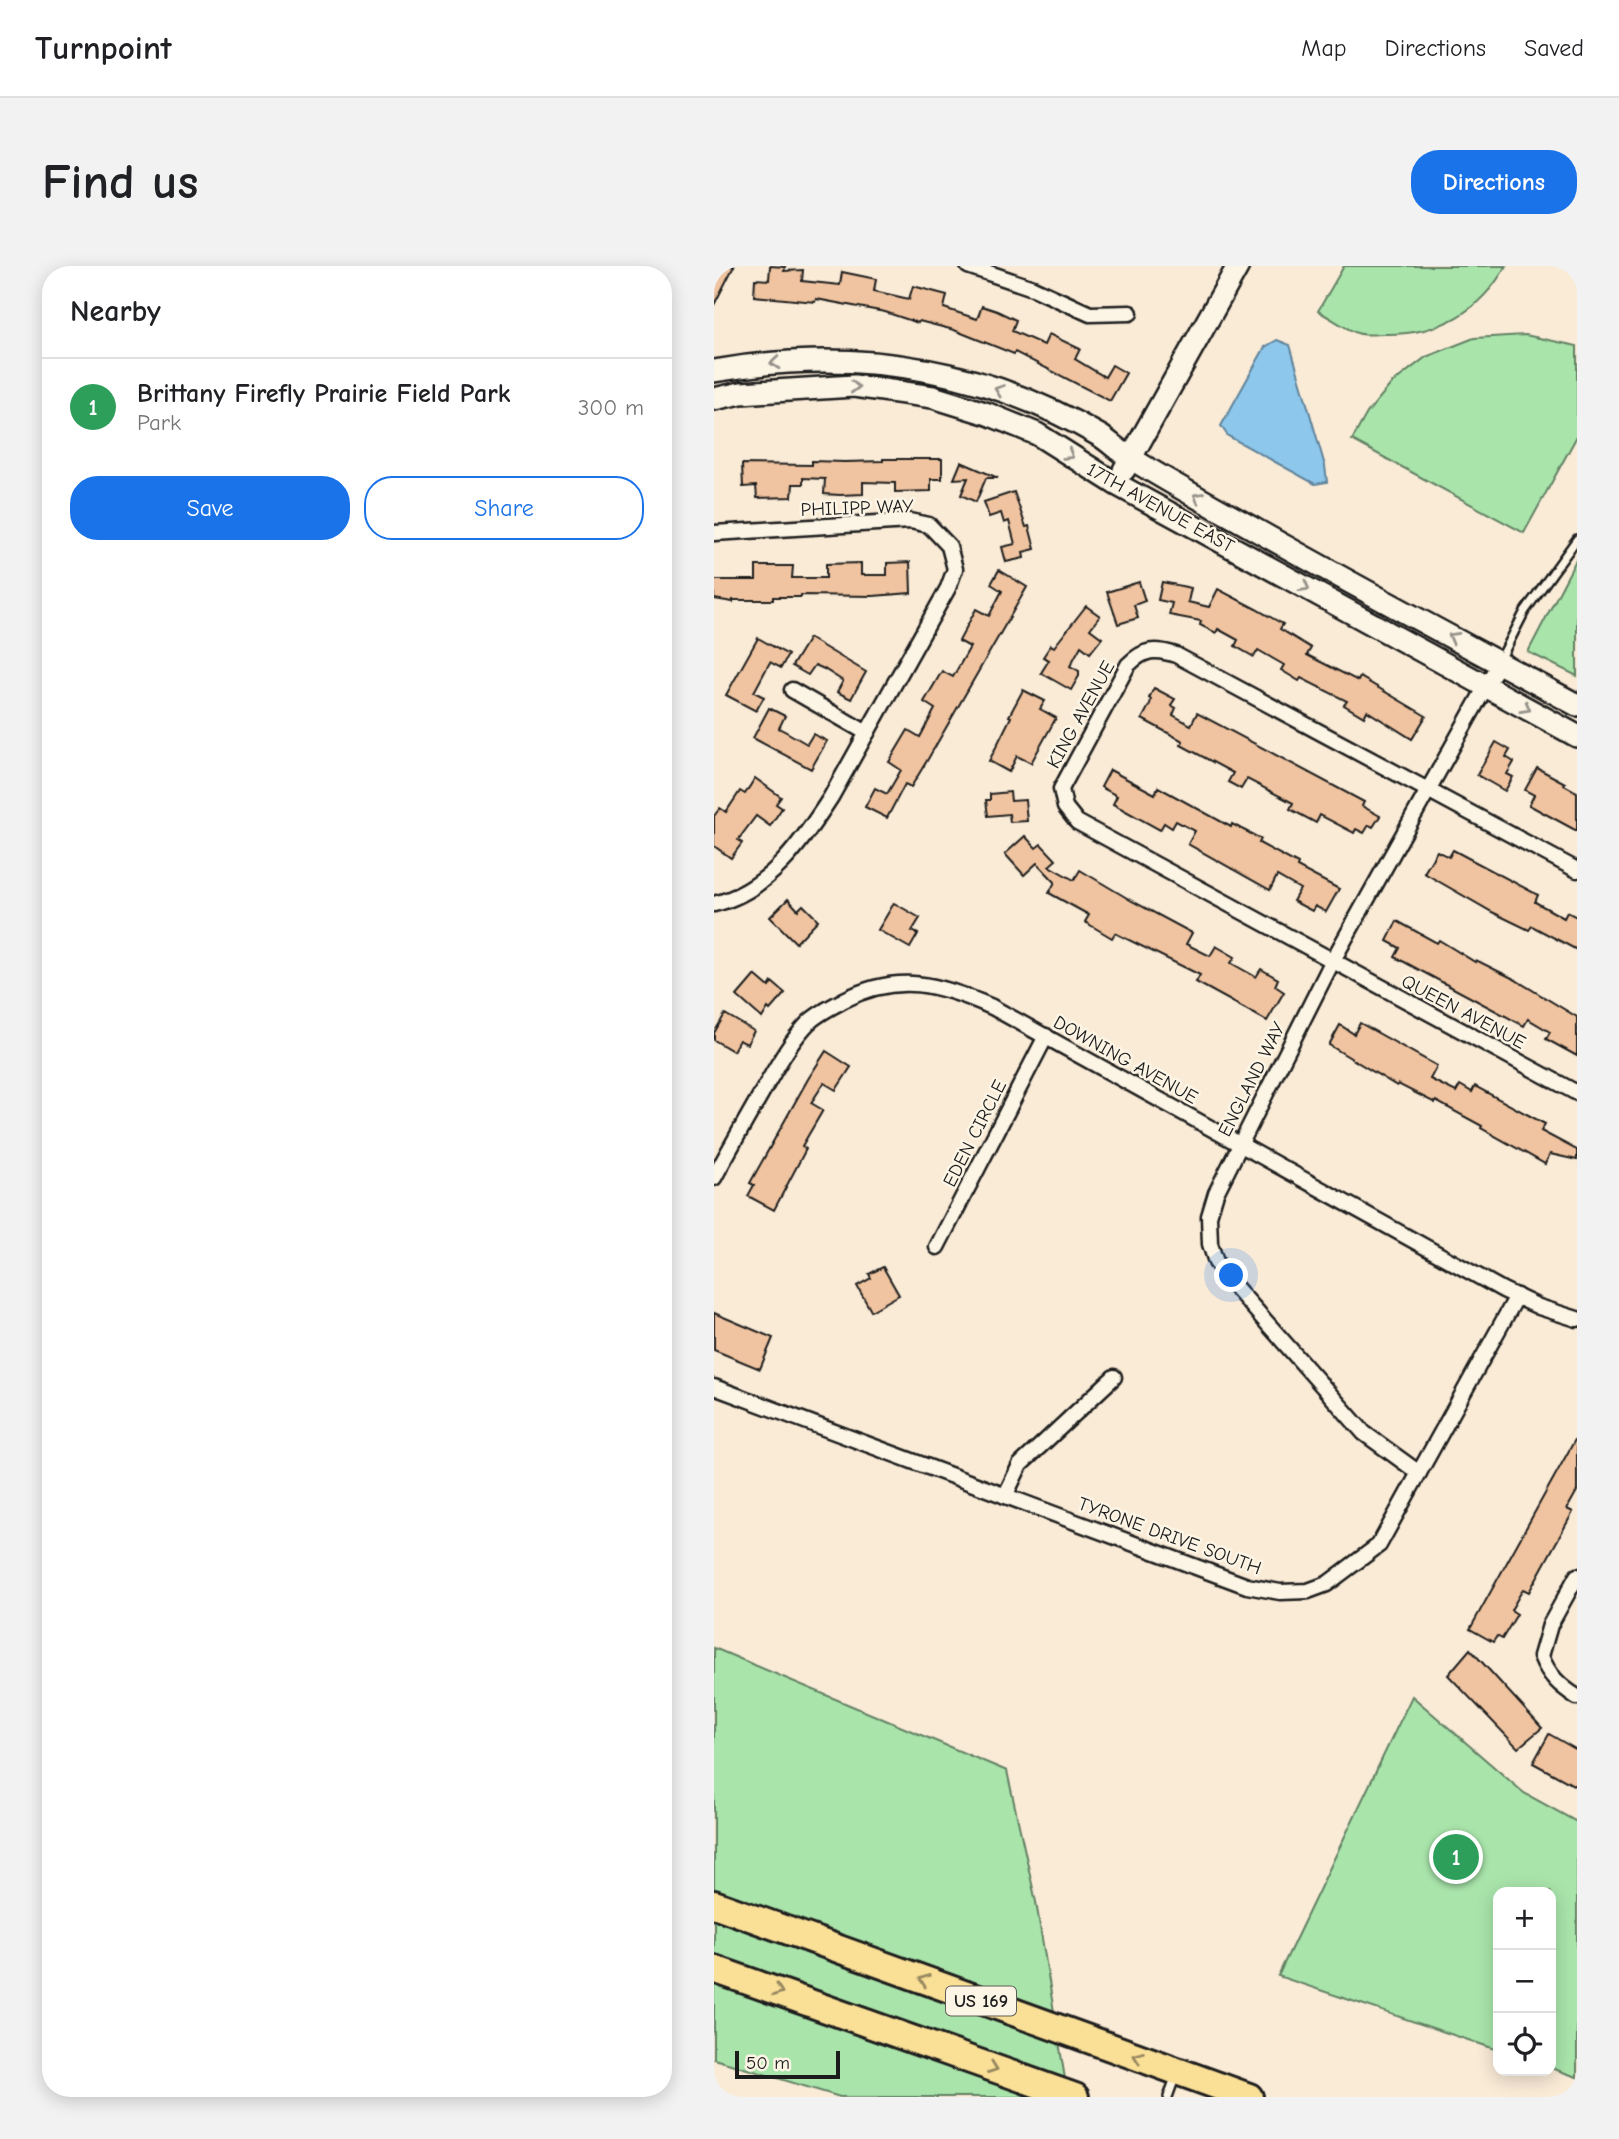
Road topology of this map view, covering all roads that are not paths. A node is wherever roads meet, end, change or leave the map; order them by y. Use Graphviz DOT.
graph roads {
  1 [pos="1238,266"];
  2 [pos="972,267"];
  3 [pos="1130,313"];
  4 [pos="714,371"];
  5 [pos="714,399"];
  6 [pos="1130,458"];
  7 [pos="1116,484"];
  8 [pos="714,533"];
  9 [pos="1577,539"];
  10 [pos="1499,663"];
  11 [pos="1486,686"];
  12 [pos="792,690"];
  13 [pos="1577,705"];
  14 [pos="867,733"];
  15 [pos="1577,736"];
  16 [pos="1427,790"];
  17 [pos="1577,870"];
  18 [pos="714,904"];
  19 [pos="1332,962"];
  20 [pos="1046,1036"];
  21 [pos="1577,1093"];
  22 [pos="1240,1144"];
  23 [pos="715,1174"];
  24 [pos="937,1247"];
  25 [pos="1517,1296"];
  26 [pos="1577,1319"];
  27 [pos="1114,1377"];
  28 [pos="714,1387"];
  29 [pos="1419,1473"];
  30 [pos="1005,1496"];
  31 [pos="1577,1576"];
  32 [pos="1577,1697"];
  33 [pos="714,1904"];
  34 [pos="714,1969"];
  35 [pos="1177,2071"];
  36 [pos="1075,2097"];
  37 [pos="1168,2097"];
  38 [pos="1249,2097"];
  1 -- 6 [label="street"];
  2 -- 3 [label="street"];
  6 -- 4 [label="street, 17TH AVENUE EAST, one-way"];
  5 -- 7 [label="street, 17TH AVENUE EAST, one-way"];
  6 -- 7 [label="street"];
  10 -- 6 [label="street, 17TH AVENUE EAST, one-way"];
  7 -- 11 [label="street, 17TH AVENUE EAST, one-way"];
  8 -- 14 [label="street, PHILIPP WAY"];
  9 -- 10 [label="lane"];
  10 -- 11 [label="street, ENGLAND WAY"];
  10 -- 13 [label="street, 17TH AVENUE EAST"];
  11 -- 15 [label="street, 17TH AVENUE EAST, one-way"];
  11 -- 16 [label="street, ENGLAND WAY"];
  12 -- 14 [label="street"];
  14 -- 18 [label="street, PHILIPP WAY"];
  16 -- 17 [label="street"];
  16 -- 19 [label="street, ENGLAND WAY"];
  16 -- 19 [label="street, KING AVENUE"];
  19 -- 21 [label="street, QUEEN AVENUE"];
  19 -- 22 [label="street, ENGLAND WAY"];
  20 -- 22 [label="street, DOWNING AVENUE"];
  20 -- 23 [label="street, DOWNING AVENUE"];
  20 -- 24 [label="street, EDEN CIRCLE"];
  22 -- 25 [label="street, DOWNING AVENUE"];
  22 -- 29 [label="street, ENGLAND WAY"];
  25 -- 26 [label="street, DOWNING AVENUE"];
  25 -- 29 [label="street, TYRONE DRIVE SOUTH"];
  27 -- 30 [label="street"];
  28 -- 30 [label="street, TYRONE DRIVE SOUTH"];
  29 -- 30 [label="street, TYRONE DRIVE SOUTH"];
  31 -- 32 [label="street"];
  35 -- 33 [label="highway, US 169, one-way"];
  34 -- 36 [label="highway, one-way"];
  35 -- 37 [label="lane"];
  35 -- 38 [label="highway, US 169"];
}
